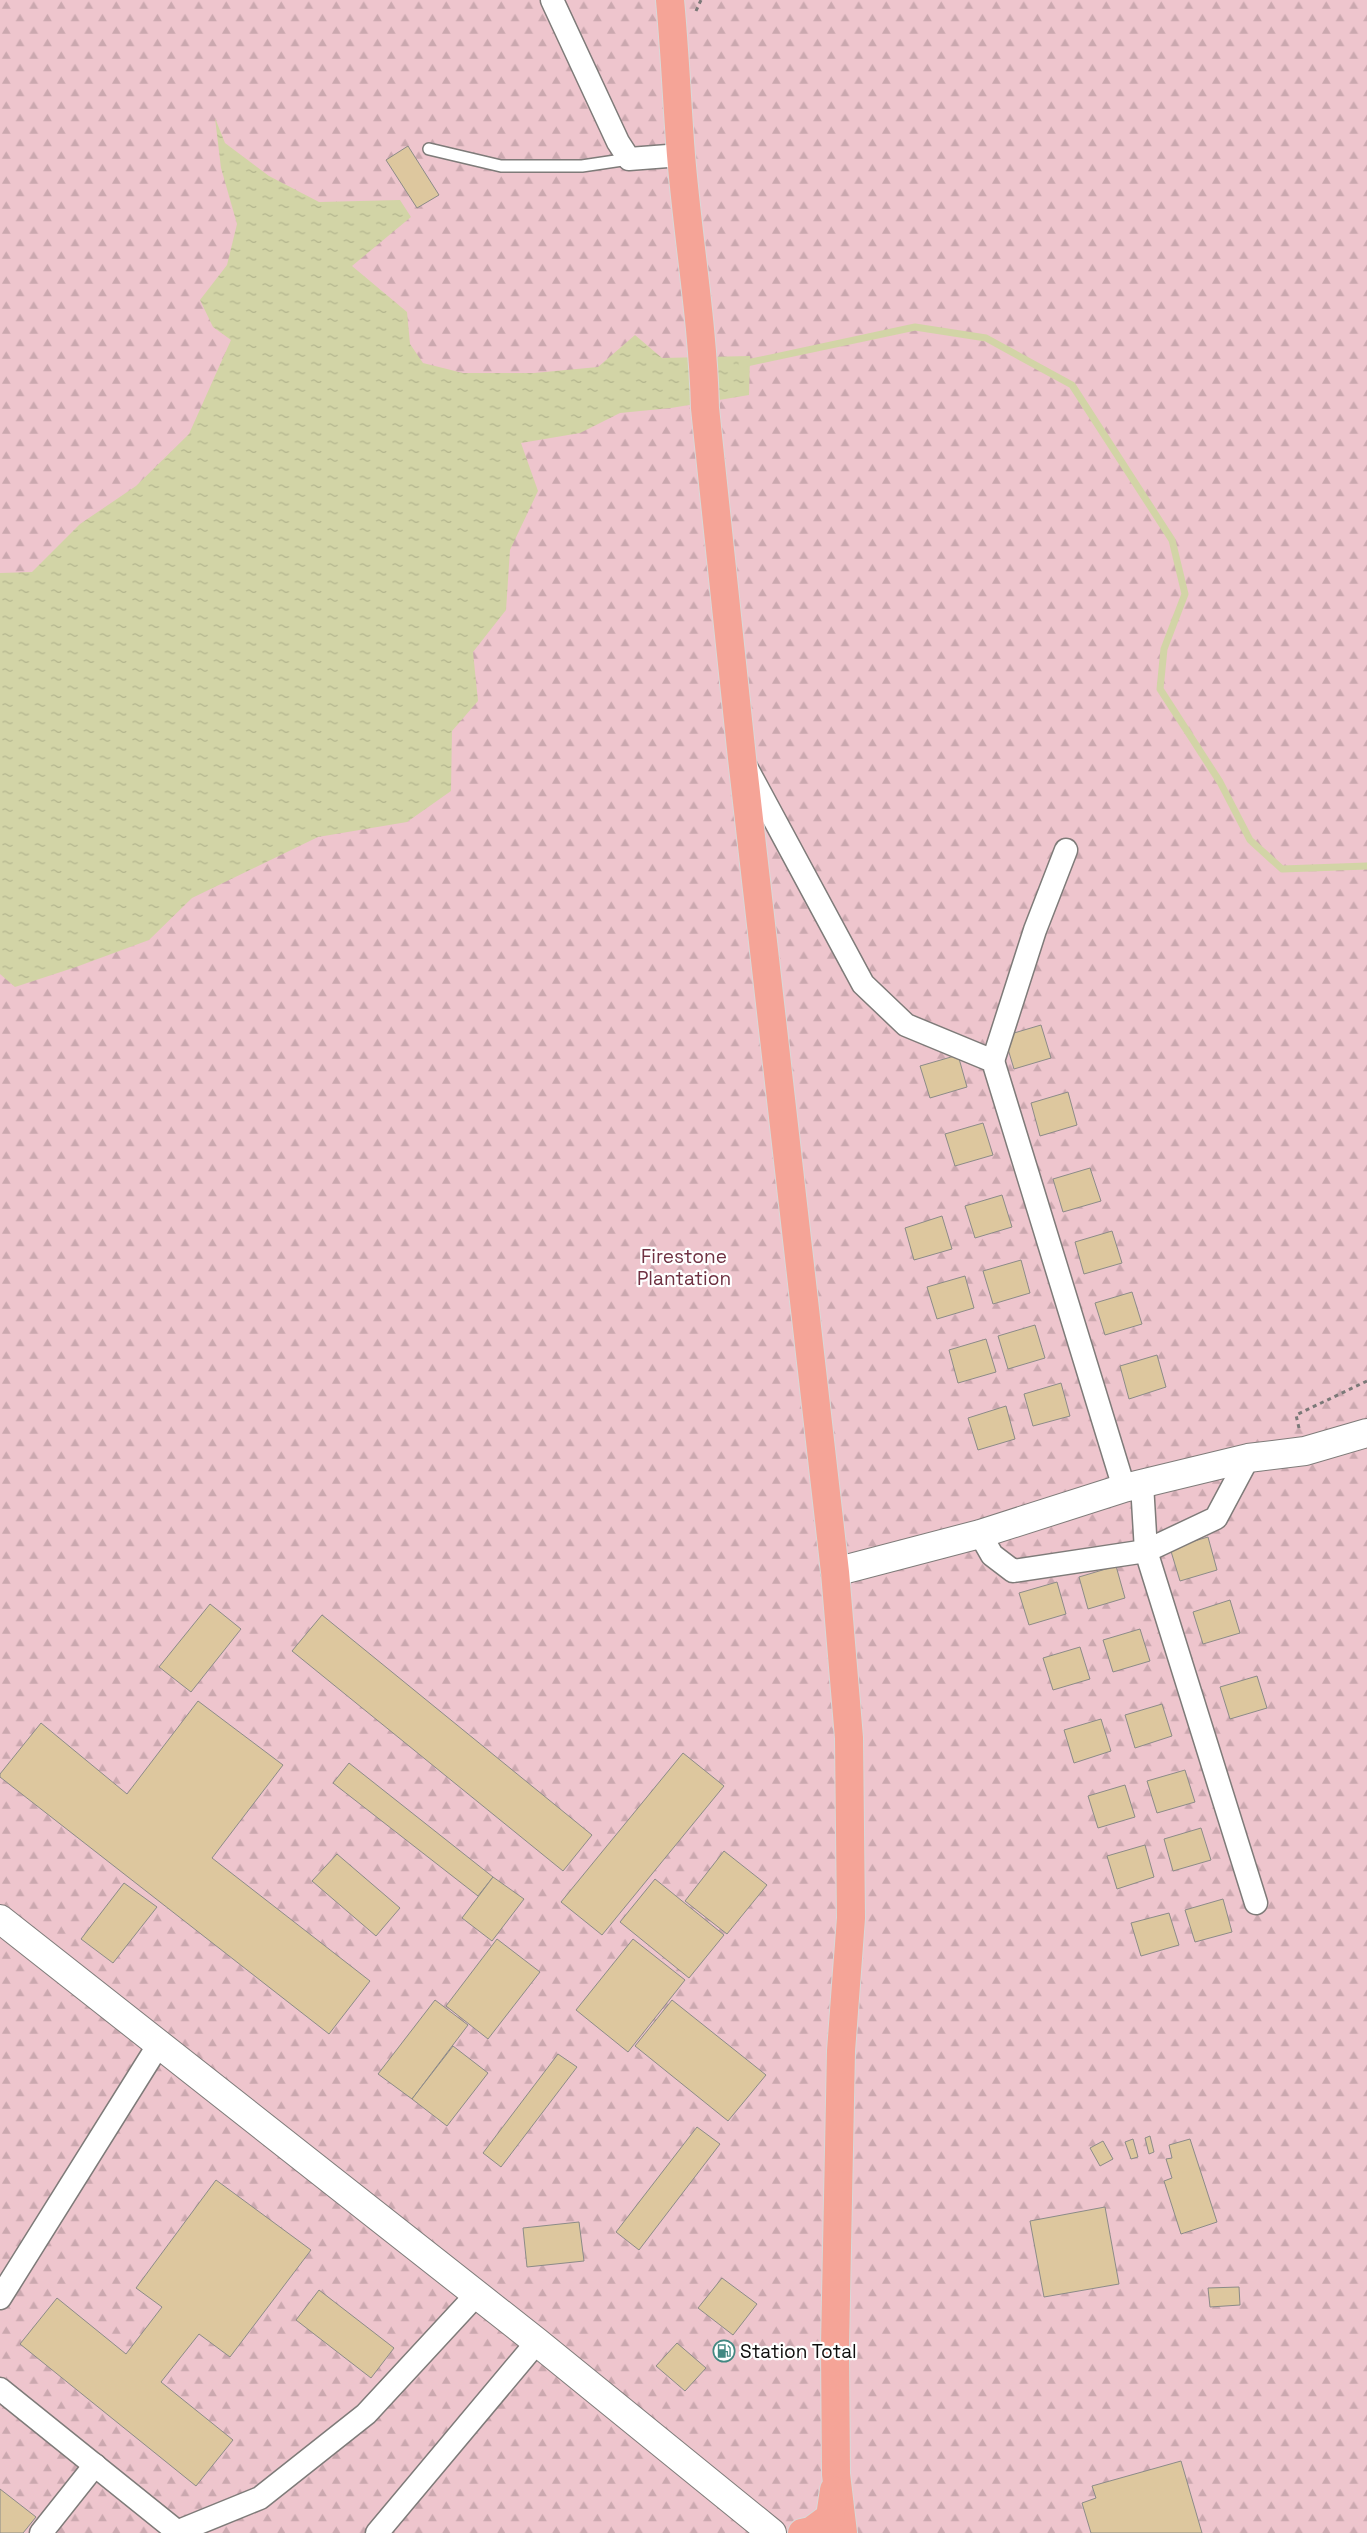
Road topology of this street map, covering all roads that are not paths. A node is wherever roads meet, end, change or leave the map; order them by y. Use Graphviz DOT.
graph roads {
  1 [pos="552,0"];
  2 [pos="670,0"];
  3 [pos="429,149"];
  4 [pos="681,154"];
  5 [pos="629,159"];
  6 [pos="742,758"];
  7 [pos="1066,850"];
  8 [pos="993,1061"];
  9 [pos="1367,1433"];
  10 [pos="1248,1458"];
  11 [pos="1133,1486"];
  12 [pos="980,1534"];
  13 [pos="1146,1551"];
  14 [pos="835,1572"];
  15 [pos="1256,1903"];
  16 [pos="0,1919"];
  17 [pos="159,2044"];
  18 [pos="477,2294"];
  19 [pos="0,2298"];
  20 [pos="537,2342"];
  21 [pos="0,2389"];
  22 [pos="95,2465"];
  23 [pos="836,2474"];
  24 [pos="177,2532"];
  25 [pos="41,2533"];
  26 [pos="377,2533"];
  27 [pos="772,2533"];
  28 [pos="802,2533"];
  29 [pos="843,2533"];
  1 -- 5 [label="street"];
  2 -- 4 [label="main road"];
  3 -- 5 [label="lane"];
  4 -- 5 [label="street"];
  4 -- 6 [label="main road"];
  6 -- 8 [label="street"];
  6 -- 14 [label="main road"];
  7 -- 8 [label="street"];
  8 -- 11 [label="street"];
  9 -- 10 [label="main road"];
  10 -- 11 [label="main road"];
  10 -- 13 [label="street"];
  11 -- 12 [label="main road"];
  11 -- 13 [label="street"];
  12 -- 13 [label="street"];
  12 -- 14 [label="main road"];
  13 -- 15 [label="street"];
  14 -- 23 [label="main road"];
  16 -- 17 [label="main road"];
  17 -- 18 [label="main road"];
  17 -- 19 [label="street"];
  18 -- 20 [label="main road"];
  18 -- 24 [label="street"];
  20 -- 26 [label="street"];
  20 -- 27 [label="main road"];
  21 -- 22 [label="street"];
  22 -- 24 [label="street"];
  22 -- 25 [label="street"];
  23 -- 28 [label="main road"];
  23 -- 29 [label="main road"];
}
